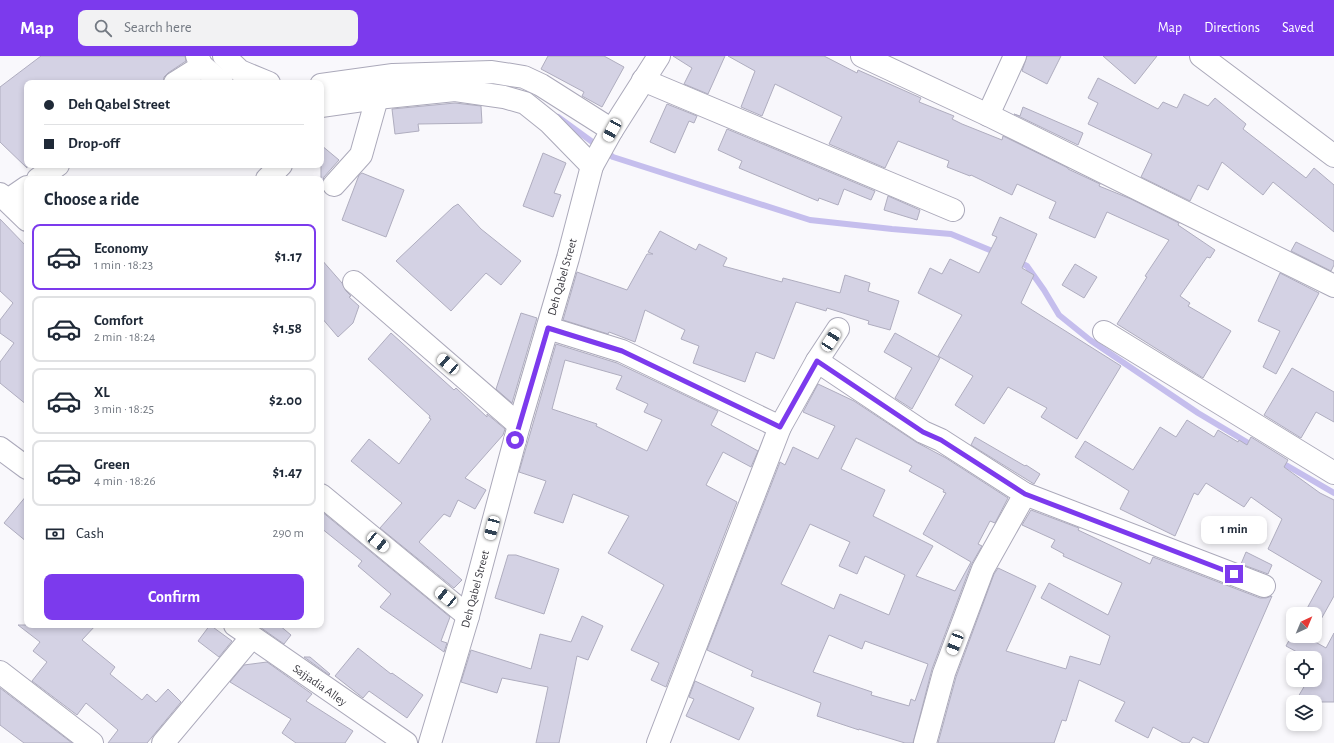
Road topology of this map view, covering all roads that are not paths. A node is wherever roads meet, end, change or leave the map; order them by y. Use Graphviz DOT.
graph roads {
  1 [pos="224,56"];
  2 [pos="659,56"];
  3 [pos="862,56"];
  4 [pos="1015,56"];
  5 [pos="1201,56"];
  6 [pos="199,61"];
  7 [pos="178,80"];
  8 [pos="219,80"];
  9 [pos="262,80"];
  10 [pos="643,80"];
  11 [pos="324,85"];
  12 [pos="377,98"];
  13 [pos="324,106"];
  14 [pos="988,115"];
  15 [pos="612,130"];
  16 [pos="1334,156"];
  17 [pos="592,166"];
  18 [pos="54,168"];
  19 [pos="278,168"];
  20 [pos="42,176"];
  21 [pos="270,176"];
  22 [pos="334,185"];
  23 [pos="24,188"];
  24 [pos="4,197"];
  25 [pos="953,210"];
  26 [pos="24,217"];
  27 [pos="354,282"];
  28 [pos="1334,286"];
  29 [pos="548,328"];
  30 [pos="838,329"];
  31 [pos="1104,332"];
  32 [pos="817,361"];
  33 [pos="519,425"];
  34 [pos="780,427"];
  35 [pos="0,448"];
  36 [pos="24,466"];
  37 [pos="1334,473"];
  38 [pos="1025,494"];
  39 [pos="324,497"];
  40 [pos="1264,586"];
  41 [pos="468,616"];
  42 [pos="243,631"];
  43 [pos="0,672"];
  44 [pos="92,743"];
  45 [pos="164,743"];
  46 [pos="406,743"];
  47 [pos="430,743"];
  48 [pos="658,743"];
  49 [pos="925,743"];
  1 -- 9 [label="street"];
  2 -- 10 [label="street, Deh Qabel Street"];
  3 -- 14 [label="street"];
  4 -- 14 [label="street"];
  5 -- 16 [label="street"];
  6 -- 7 [label="street"];
  6 -- 8 [label="street"];
  10 -- 15 [label="street, Deh Qabel Street"];
  10 -- 25 [label="street"];
  11 -- 15 [label="street"];
  12 -- 13 [label="street"];
  12 -- 17 [label="street"];
  12 -- 22 [label="street"];
  14 -- 28 [label="street"];
  15 -- 17 [label="street, Deh Qabel Street"];
  17 -- 29 [label="street, Deh Qabel Street"];
  18 -- 20 [label="street"];
  19 -- 21 [label="street"];
  23 -- 24 [label="street"];
  24 -- 26 [label="street"];
  27 -- 33 [label="street"];
  29 -- 33 [label="street, Deh Qabel Street"];
  29 -- 34 [label="street"];
  30 -- 32 [label="street"];
  31 -- 37 [label="street"];
  32 -- 34 [label="street"];
  32 -- 38 [label="street"];
  33 -- 41 [label="street, Deh Qabel Street"];
  34 -- 48 [label="street"];
  35 -- 36 [label="street"];
  38 -- 40 [label="street"];
  38 -- 49 [label="street"];
  39 -- 41 [label="street"];
  41 -- 47 [label="street, Deh Qabel Street"];
  42 -- 45 [label="street"];
  42 -- 46 [label="street, Sajjadia Alley"];
  43 -- 44 [label="street"];
}
